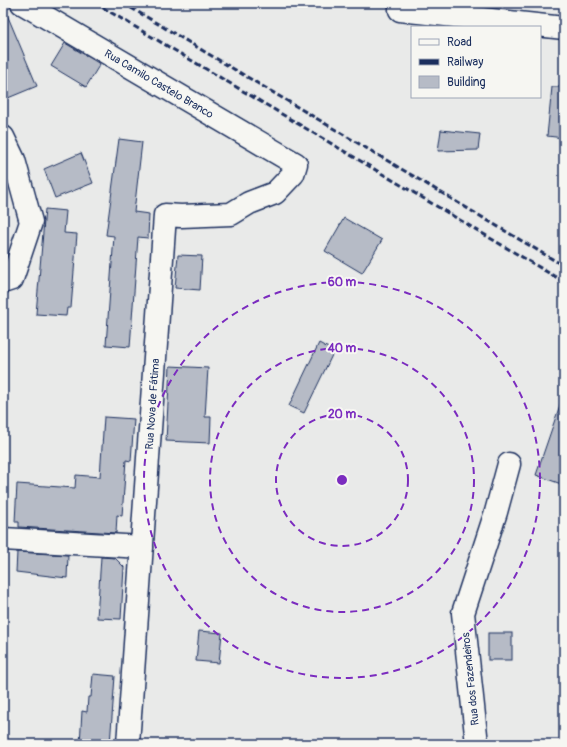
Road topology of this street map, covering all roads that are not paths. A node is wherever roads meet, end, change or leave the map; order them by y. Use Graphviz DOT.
graph roads {
  1 [pos="22,3"];
  2 [pos="400,6"];
  3 [pos="564,28"];
  4 [pos="3,136"];
  5 [pos="296,164"];
  6 [pos="3,282"];
  7 [pos="509,464"];
  8 [pos="3,539"];
  9 [pos="142,547"];
  10 [pos="128,744"];
  11 [pos="477,744"];
  1 -- 5 [label="street, Rua Camilo Castelo Branco"];
  2 -- 3 [label="street"];
  4 -- 6 [label="street"];
  5 -- 9 [label="street, Rua Nova de Fátima"];
  7 -- 11 [label="street, Rua dos Fazendeiros"];
  8 -- 9 [label="street"];
  9 -- 10 [label="street, Rua Nova de Fátima"];
}
